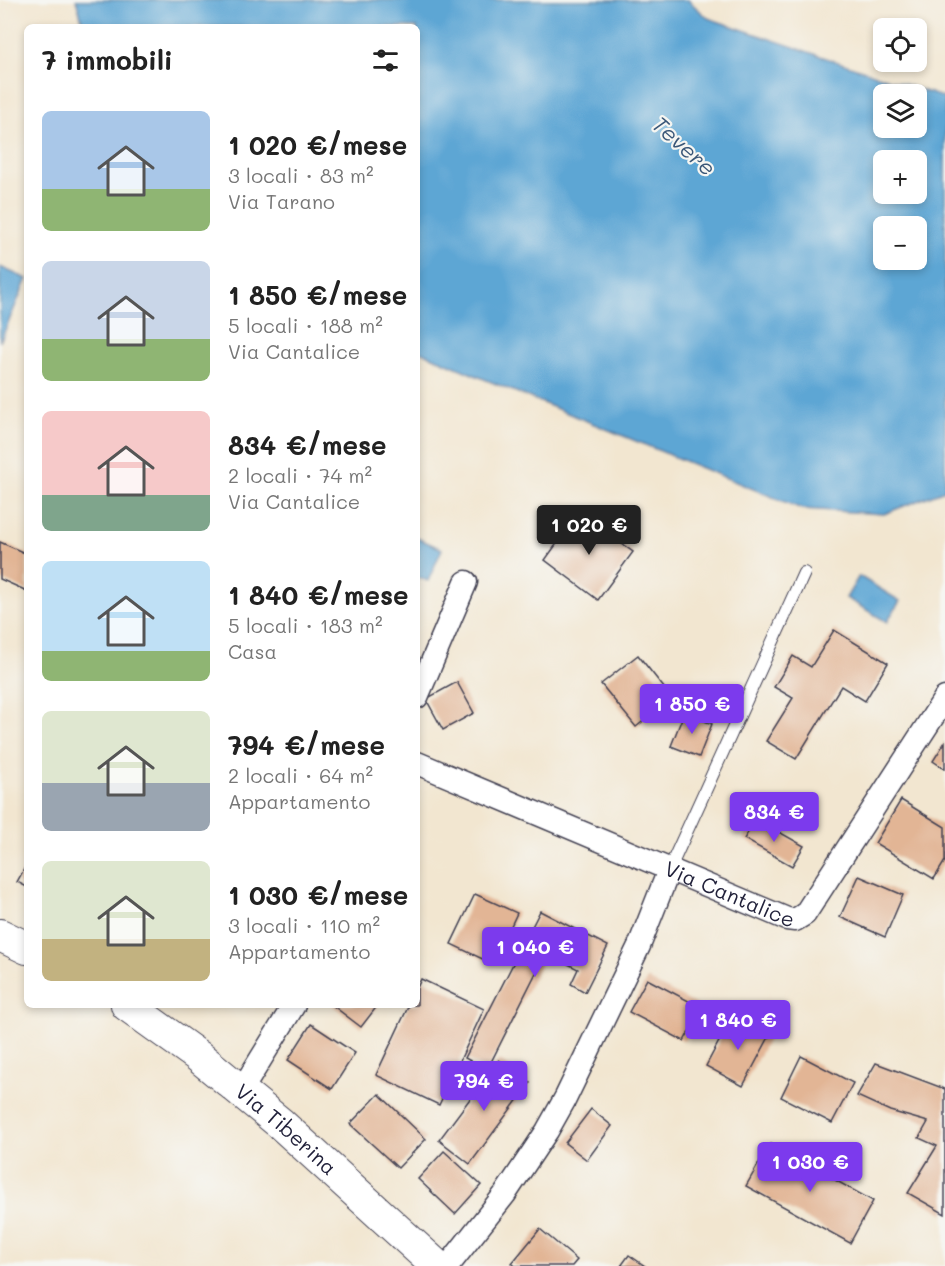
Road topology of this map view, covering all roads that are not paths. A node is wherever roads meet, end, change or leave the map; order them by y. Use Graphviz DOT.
graph roads {
  1 [pos="804,573"];
  2 [pos="466,582"];
  3 [pos="420,690"];
  4 [pos="945,698"];
  5 [pos="420,764"];
  6 [pos="669,870"];
  7 [pos="0,935"];
  8 [pos="24,947"];
  9 [pos="131,1008"];
  10 [pos="292,1008"];
  11 [pos="242,1091"];
  12 [pos="437,1266"];
  13 [pos="448,1266"];
  1 -- 6 [label="lane"];
  2 -- 3 [label="street"];
  4 -- 6 [label="street, Via Cantalice"];
  5 -- 6 [label="street, Via Cantalice"];
  6 -- 13 [label="street"];
  7 -- 8 [label="main road"];
  9 -- 11 [label="main road, Via Tiberina"];
  10 -- 11 [label="street"];
  11 -- 12 [label="main road, Via Tiberina"];
}
